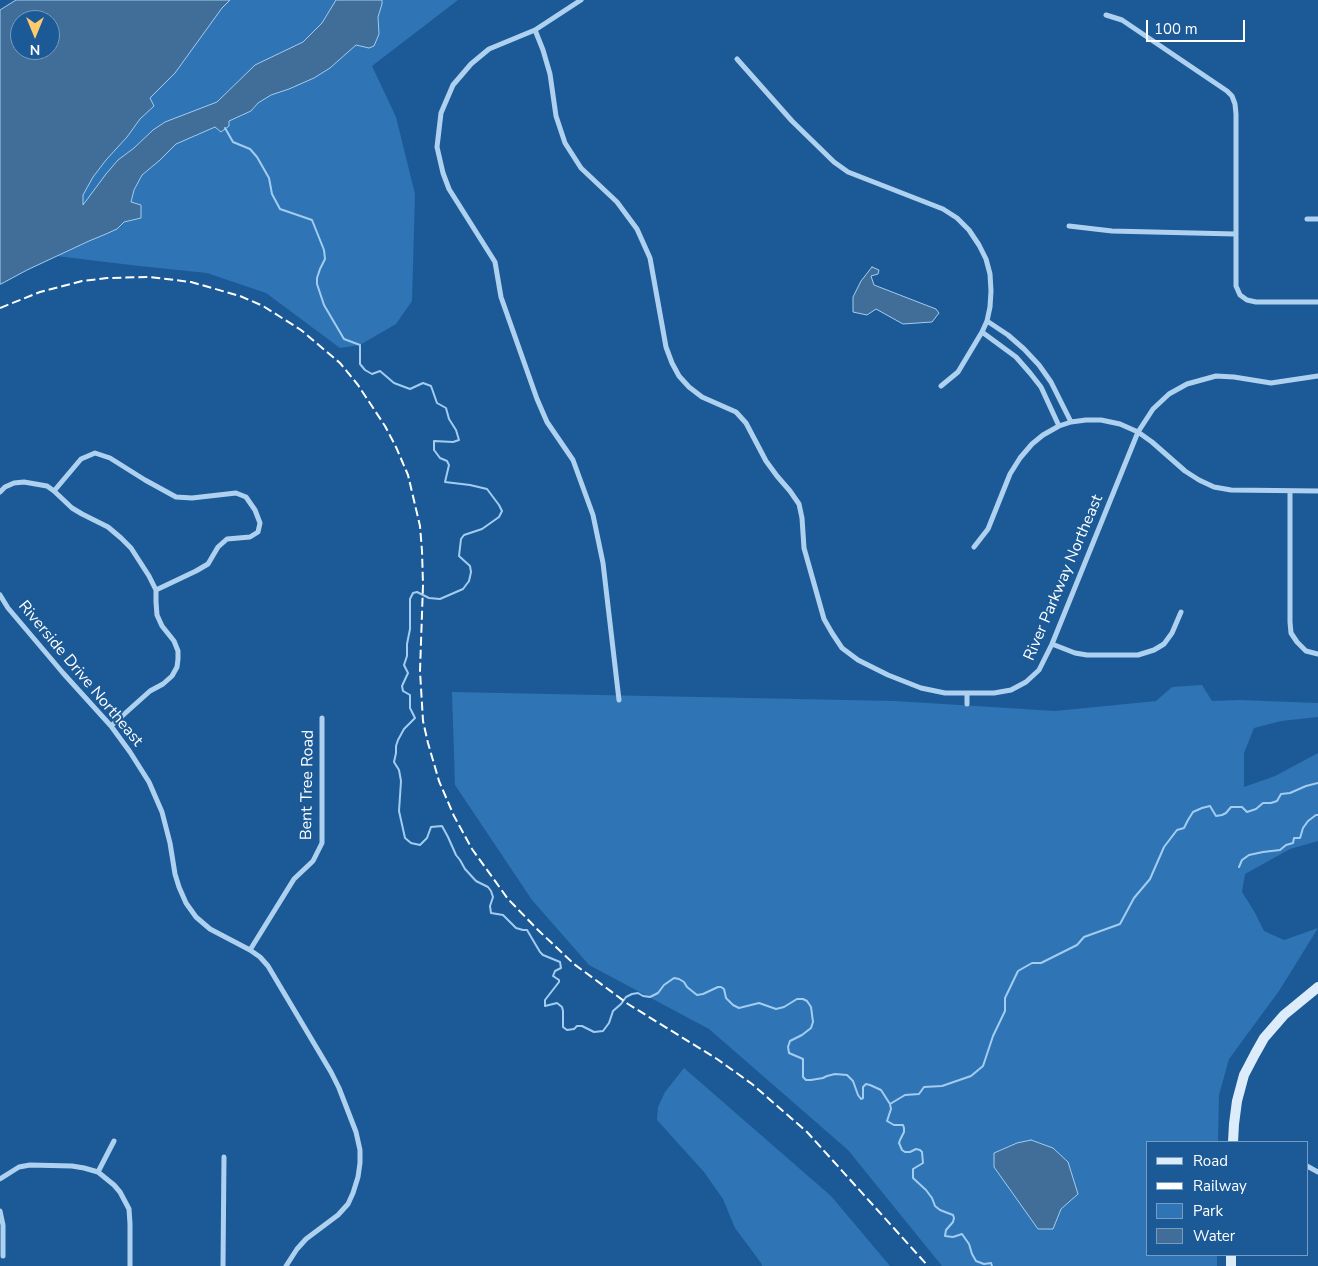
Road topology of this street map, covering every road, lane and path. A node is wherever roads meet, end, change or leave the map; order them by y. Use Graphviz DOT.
graph roads {
  1 [pos="581,0"];
  2 [pos="1106,15"];
  3 [pos="535,30"];
  4 [pos="737,59"];
  5 [pos="1307,219"];
  6 [pos="1318,219"];
  7 [pos="1069,226"];
  8 [pos="1236,234"];
  9 [pos="1318,302"];
  10 [pos="986,321"];
  11 [pos="982,332"];
  12 [pos="1318,376"];
  13 [pos="941,386"];
  14 [pos="1071,422"];
  15 [pos="1060,426"];
  16 [pos="1138,432"];
  17 [pos="54,491"];
  18 [pos="1290,491"];
  19 [pos="0,492"];
  20 [pos="1318,492"];
  21 [pos="974,547"];
  22 [pos="156,590"];
  23 [pos="0,595"];
  24 [pos="1181,612"];
  25 [pos="1052,644"];
  26 [pos="1318,654"];
  27 [pos="967,693"];
  28 [pos="619,700"];
  29 [pos="968,704"];
  30 [pos="322,718"];
  31 [pos="111,726"];
  32 [pos="250,950"];
  33 [pos="1318,987"];
  34 [pos="114,1141"];
  35 [pos="1233,1141"];
  36 [pos="224,1157"];
  37 [pos="98,1172"];
  38 [pos="0,1179"];
  39 [pos="0,1211"];
  40 [pos="3,1256"];
  41 [pos="130,1266"];
  42 [pos="223,1266"];
  43 [pos="286,1266"];
  1 -- 3 [label="street"];
  2 -- 8 [label="street"];
  3 -- 27 [label="street, River Parkway Northeast"];
  3 -- 28 [label="street"];
  4 -- 10 [label="street"];
  5 -- 6 [label="street"];
  7 -- 8 [label="street"];
  8 -- 9 [label="street"];
  10 -- 11 [label="street"];
  10 -- 14 [label="street"];
  11 -- 13 [label="street"];
  11 -- 15 [label="street"];
  12 -- 16 [label="street, River Parkway Northeast"];
  14 -- 15 [label="street"];
  14 -- 16 [label="street"];
  15 -- 21 [label="street"];
  16 -- 18 [label="street"];
  16 -- 25 [label="street, River Parkway Northeast"];
  17 -- 19 [label="street"];
  17 -- 22 [label="street"];
  17 -- 22 [label="street"];
  18 -- 20 [label="street"];
  18 -- 26 [label="street"];
  22 -- 31 [label="street"];
  23 -- 31 [label="street, Riverside Drive Northeast"];
  24 -- 25 [label="street"];
  25 -- 27 [label="street, River Parkway Northeast"];
  27 -- 29 [label="street"];
  30 -- 32 [label="street, Bent Tree Road"];
  31 -- 32 [label="street, Riverside Drive Northeast"];
  32 -- 43 [label="street, Riverside Drive Northeast"];
  33 -- 35 [label="street"];
  34 -- 37 [label="street"];
  36 -- 42 [label="street"];
  37 -- 38 [label="street"];
  37 -- 41 [label="street"];
  39 -- 40 [label="street"];
}
